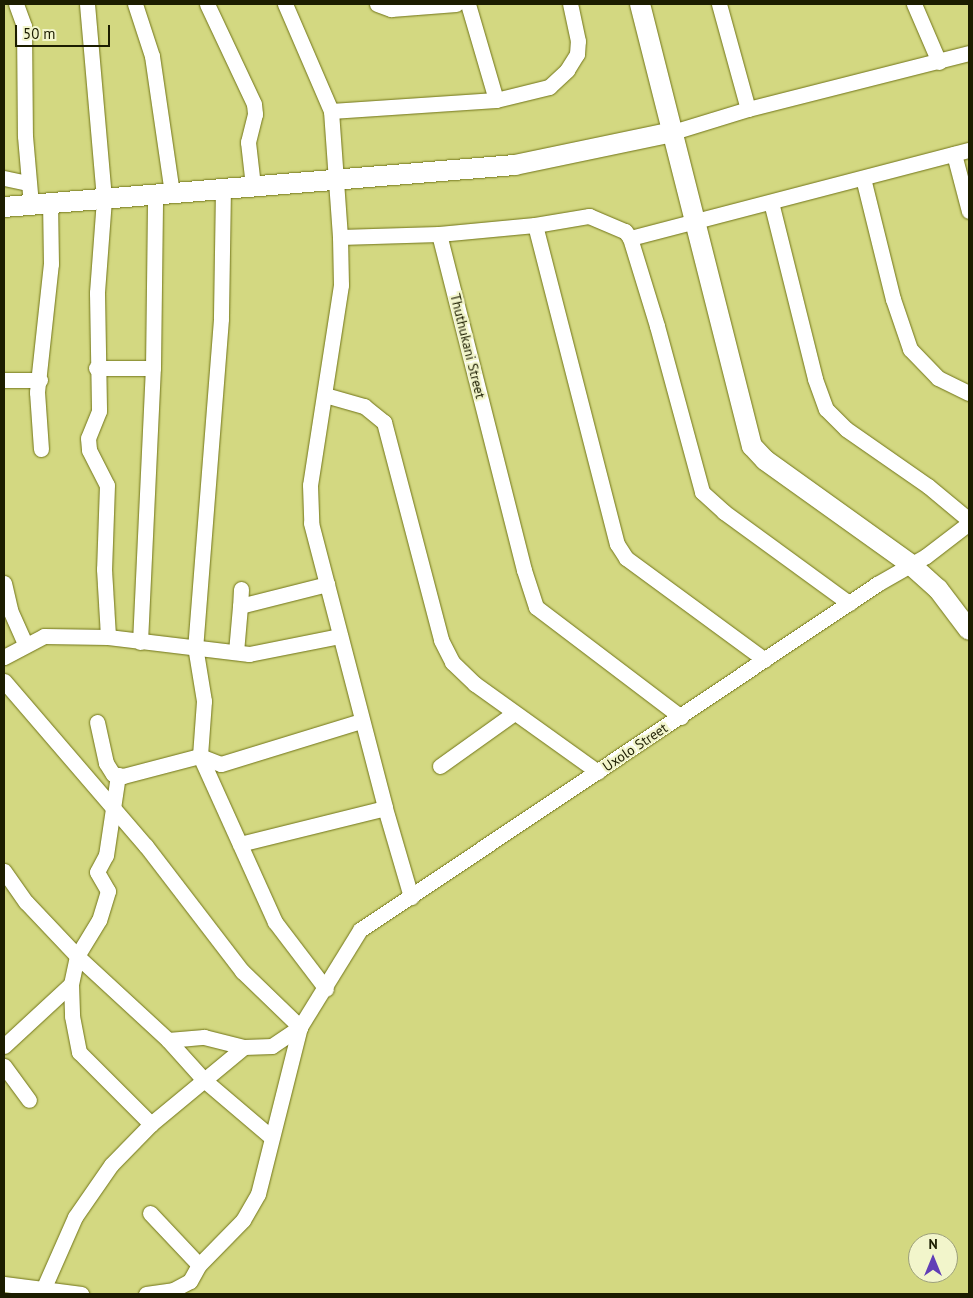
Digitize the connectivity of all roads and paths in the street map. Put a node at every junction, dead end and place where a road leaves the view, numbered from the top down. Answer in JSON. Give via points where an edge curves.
{"nodes":[{"id":1,"x":16,"y":4,"type":"edge"},
{"id":2,"x":87,"y":4,"type":"edge"},
{"id":3,"x":135,"y":4,"type":"edge"},
{"id":4,"x":207,"y":4,"type":"edge"},
{"id":5,"x":285,"y":4,"type":"edge"},
{"id":6,"x":377,"y":4,"type":"edge"},
{"id":7,"x":456,"y":4,"type":"edge"},
{"id":8,"x":468,"y":4,"type":"edge"},
{"id":9,"x":570,"y":4,"type":"edge"},
{"id":10,"x":640,"y":4,"type":"edge"},
{"id":11,"x":719,"y":4,"type":"edge"},
{"id":12,"x":914,"y":4,"type":"edge"},
{"id":13,"x":969,"y":53,"type":"edge"},
{"id":14,"x":939,"y":62,"type":"junction"},
{"id":15,"x":496,"y":100,"type":"junction"},
{"id":16,"x":748,"y":109,"type":"junction"},
{"id":17,"x":331,"y":112,"type":"junction"},
{"id":18,"x":673,"y":132,"type":"junction"},
{"id":19,"x":969,"y":150,"type":"edge"},
{"id":20,"x":954,"y":154,"type":"junction"},
{"id":21,"x":4,"y":178,"type":"edge"},
{"id":22,"x":336,"y":178,"type":"junction"},
{"id":23,"x":863,"y":178,"type":"junction"},
{"id":24,"x":27,"y":183,"type":"junction"},
{"id":25,"x":253,"y":186,"type":"junction"},
{"id":26,"x":223,"y":188,"type":"junction"},
{"id":27,"x":163,"y":194,"type":"junction"},
{"id":28,"x":104,"y":199,"type":"junction"},
{"id":29,"x":771,"y":202,"type":"junction"},
{"id":30,"x":41,"y":204,"type":"junction"},
{"id":31,"x":4,"y":207,"type":"edge"},
{"id":32,"x":969,"y":211,"type":"edge"},
{"id":33,"x":695,"y":222,"type":"junction"},
{"id":34,"x":535,"y":225,"type":"junction"},
{"id":35,"x":439,"y":234,"type":"junction"},
{"id":36,"x":340,"y":237,"type":"junction"},
{"id":37,"x":630,"y":238,"type":"junction"},
{"id":38,"x":96,"y":368,"type":"junction"},
{"id":39,"x":153,"y":368,"type":"junction"},
{"id":40,"x":4,"y":380,"type":"edge"},
{"id":41,"x":40,"y":380,"type":"junction"},
{"id":42,"x":969,"y":393,"type":"edge"},
{"id":43,"x":325,"y":395,"type":"junction"},
{"id":44,"x":41,"y":449,"type":"dead end"},
{"id":45,"x":969,"y":522,"type":"edge"},
{"id":46,"x":910,"y":564,"type":"junction"},
{"id":47,"x":4,"y":582,"type":"edge"},
{"id":48,"x":327,"y":584,"type":"junction"},
{"id":49,"x":241,"y":589,"type":"dead end"},
{"id":50,"x":849,"y":603,"type":"junction"},
{"id":51,"x":240,"y":606,"type":"junction"},
{"id":52,"x":969,"y":630,"type":"edge"},
{"id":53,"x":340,"y":636,"type":"junction"},
{"id":54,"x":108,"y":637,"type":"junction"},
{"id":55,"x":140,"y":642,"type":"junction"},
{"id":56,"x":25,"y":643,"type":"junction"},
{"id":57,"x":195,"y":646,"type":"junction"},
{"id":58,"x":236,"y":652,"type":"junction"},
{"id":59,"x":4,"y":657,"type":"edge"},
{"id":60,"x":765,"y":660,"type":"junction"},
{"id":61,"x":4,"y":681,"type":"edge"},
{"id":62,"x":514,"y":713,"type":"junction"},
{"id":63,"x":680,"y":717,"type":"junction"},
{"id":64,"x":361,"y":721,"type":"junction"},
{"id":65,"x":97,"y":722,"type":"dead end"},
{"id":66,"x":200,"y":756,"type":"junction"},
{"id":67,"x":440,"y":766,"type":"dead end"},
{"id":68,"x":598,"y":772,"type":"junction"},
{"id":69,"x":118,"y":775,"type":"junction"},
{"id":70,"x":113,"y":808,"type":"junction"},
{"id":71,"x":385,"y":808,"type":"junction"},
{"id":72,"x":240,"y":844,"type":"junction"},
{"id":73,"x":4,"y":871,"type":"edge"},
{"id":74,"x":412,"y":897,"type":"junction"},
{"id":75,"x":77,"y":956,"type":"junction"},
{"id":76,"x":71,"y":984,"type":"junction"},
{"id":77,"x":326,"y":989,"type":"junction"},
{"id":78,"x":300,"y":1026,"type":"junction"},
{"id":79,"x":168,"y":1040,"type":"junction"},
{"id":80,"x":4,"y":1046,"type":"edge"},
{"id":81,"x":250,"y":1048,"type":"junction"},
{"id":82,"x":292,"y":1065,"type":"junction"},
{"id":83,"x":4,"y":1066,"type":"edge"},
{"id":84,"x":204,"y":1080,"type":"junction"},
{"id":85,"x":29,"y":1100,"type":"dead end"},
{"id":86,"x":151,"y":1124,"type":"junction"},
{"id":87,"x":272,"y":1137,"type":"junction"},
{"id":88,"x":150,"y":1213,"type":"dead end"},
{"id":89,"x":199,"y":1265,"type":"junction"},
{"id":90,"x":4,"y":1284,"type":"edge"},
{"id":91,"x":42,"y":1292,"type":"edge"},
{"id":92,"x":81,"y":1294,"type":"edge"},
{"id":93,"x":146,"y":1294,"type":"edge"}],
"edges":[{"from":1,"to":24,"type":"street","via":[[24,26]]},
{"from":2,"to":28,"type":"street"},
{"from":3,"to":27,"type":"street","via":[[154,65]]},
{"from":4,"to":25,"type":"street","via":[[254,104],[255,114],[248,142]]},
{"from":5,"to":17,"type":"street"},
{"from":6,"to":7,"type":"street","via":[[391,9]]},
{"from":8,"to":15,"type":"street"},
{"from":9,"to":15,"type":"street","via":[[578,42],[577,54],[568,70],[555,84],[540,92]]},
{"from":10,"to":18,"type":"street"},
{"from":11,"to":16,"type":"street"},
{"from":12,"to":14,"type":"street"},
{"from":13,"to":14,"type":"street"},
{"from":14,"to":16,"type":"street"},
{"from":15,"to":17,"type":"street"},
{"from":16,"to":18,"type":"street"},
{"from":17,"to":22,"type":"street"},
{"from":18,"to":22,"type":"street","via":[[515,165]]},
{"from":18,"to":33,"type":"street"},
{"from":19,"to":20,"type":"street"},
{"from":20,"to":23,"type":"street"},
{"from":20,"to":32,"type":"street"},
{"from":21,"to":24,"type":"street"},
{"from":22,"to":25,"type":"street"},
{"from":22,"to":36,"type":"street"},
{"from":23,"to":29,"type":"street"},
{"from":23,"to":42,"type":"street","via":[[893,299],[910,349],[938,378]]},
{"from":24,"to":30,"type":"street"},
{"from":25,"to":26,"type":"street"},
{"from":26,"to":27,"type":"street"},
{"from":26,"to":57,"type":"street","via":[[221,319]]},
{"from":27,"to":28,"type":"street"},
{"from":27,"to":39,"type":"street"},
{"from":28,"to":30,"type":"street"},
{"from":28,"to":38,"type":"street","via":[[99,251]]},
{"from":29,"to":33,"type":"street"},
{"from":29,"to":45,"type":"street","via":[[815,379],[826,409],[846,429],[928,486]]},
{"from":30,"to":31,"type":"street"},
{"from":30,"to":41,"type":"street","via":[[51,264]]},
{"from":33,"to":37,"type":"street"},
{"from":33,"to":46,"type":"street","via":[[752,446],[765,460]]},
{"from":34,"to":35,"type":"street"},
{"from":34,"to":37,"type":"street","via":[[589,216],[615,225]]},
{"from":34,"to":60,"type":"street","via":[[617,544],[626,558]]},
{"from":35,"to":36,"type":"street"},
{"from":35,"to":63,"type":"street","name":"Thuthukani Street","via":[[536,607]]},
{"from":36,"to":43,"type":"street","via":[[341,285]]},
{"from":37,"to":50,"type":"street","via":[[702,492],[724,512]]},
{"from":38,"to":39,"type":"street"},
{"from":38,"to":54,"type":"street","via":[[99,411],[88,438],[89,450],[106,485],[104,570]]},
{"from":39,"to":55,"type":"street"},
{"from":40,"to":41,"type":"street"},
{"from":41,"to":44,"type":"street","via":[[37,408]]},
{"from":43,"to":48,"type":"street","via":[[310,504]]},
{"from":43,"to":62,"type":"street","via":[[364,406],[384,422],[447,655],[459,672]]},
{"from":45,"to":46,"type":"street","name":"Uxolo Street","via":[[926,556]]},
{"from":46,"to":50,"type":"street","name":"Uxolo Street"},
{"from":46,"to":52,"type":"street","via":[[938,589]]},
{"from":47,"to":56,"type":"street","via":[[10,610]]},
{"from":48,"to":51,"type":"street"},
{"from":48,"to":53,"type":"street"},
{"from":49,"to":51,"type":"street"},
{"from":50,"to":60,"type":"street","name":"Uxolo Street"},
{"from":51,"to":58,"type":"street"},
{"from":53,"to":58,"type":"street","via":[[261,653]]},
{"from":53,"to":64,"type":"street"},
{"from":54,"to":55,"type":"street"},
{"from":54,"to":56,"type":"street","via":[[44,636]]},
{"from":55,"to":57,"type":"street"},
{"from":56,"to":59,"type":"street"},
{"from":57,"to":58,"type":"street"},
{"from":57,"to":66,"type":"street","via":[[204,701]]},
{"from":60,"to":63,"type":"street","name":"Uxolo Street"},
{"from":61,"to":70,"type":"street"},
{"from":62,"to":67,"type":"street"},
{"from":62,"to":68,"type":"street"},
{"from":63,"to":68,"type":"street","name":"Uxolo Street"},
{"from":64,"to":66,"type":"street","via":[[221,764]]},
{"from":64,"to":71,"type":"street"},
{"from":65,"to":69,"type":"street","via":[[106,763],[113,774]]},
{"from":66,"to":69,"type":"street"},
{"from":66,"to":72,"type":"street"},
{"from":68,"to":74,"type":"street","name":"Uxolo Street"},
{"from":69,"to":70,"type":"street"},
{"from":70,"to":75,"type":"street","via":[[106,855],[97,872],[108,891],[99,920]]},
{"from":70,"to":78,"type":"street","via":[[242,971]]},
{"from":71,"to":72,"type":"street"},
{"from":71,"to":74,"type":"street"},
{"from":72,"to":77,"type":"street","via":[[275,922]]},
{"from":73,"to":75,"type":"street","via":[[26,902]]},
{"from":74,"to":77,"type":"street","name":"Uxolo Street","via":[[360,930]]},
{"from":75,"to":76,"type":"street"},
{"from":75,"to":79,"type":"street"},
{"from":76,"to":80,"type":"street"},
{"from":76,"to":86,"type":"street","via":[[72,1016],[80,1052]]},
{"from":77,"to":78,"type":"street"},
{"from":78,"to":81,"type":"street","via":[[272,1046]]},
{"from":78,"to":82,"type":"street"},
{"from":79,"to":81,"type":"street","via":[[204,1037]]},
{"from":79,"to":84,"type":"street"},
{"from":81,"to":82,"type":"street","via":[[288,1058]]},
{"from":81,"to":84,"type":"street"},
{"from":82,"to":87,"type":"street"},
{"from":83,"to":85,"type":"street"},
{"from":84,"to":86,"type":"street"},
{"from":84,"to":87,"type":"street"},
{"from":86,"to":91,"type":"street","via":[[92,1190],[75,1218]]},
{"from":87,"to":89,"type":"street","via":[[258,1194],[230,1237]]},
{"from":88,"to":89,"type":"street"},
{"from":89,"to":93,"type":"street","via":[[190,1281],[173,1290]]},
{"from":90,"to":91,"type":"street"},
{"from":91,"to":92,"type":"street"}]}
